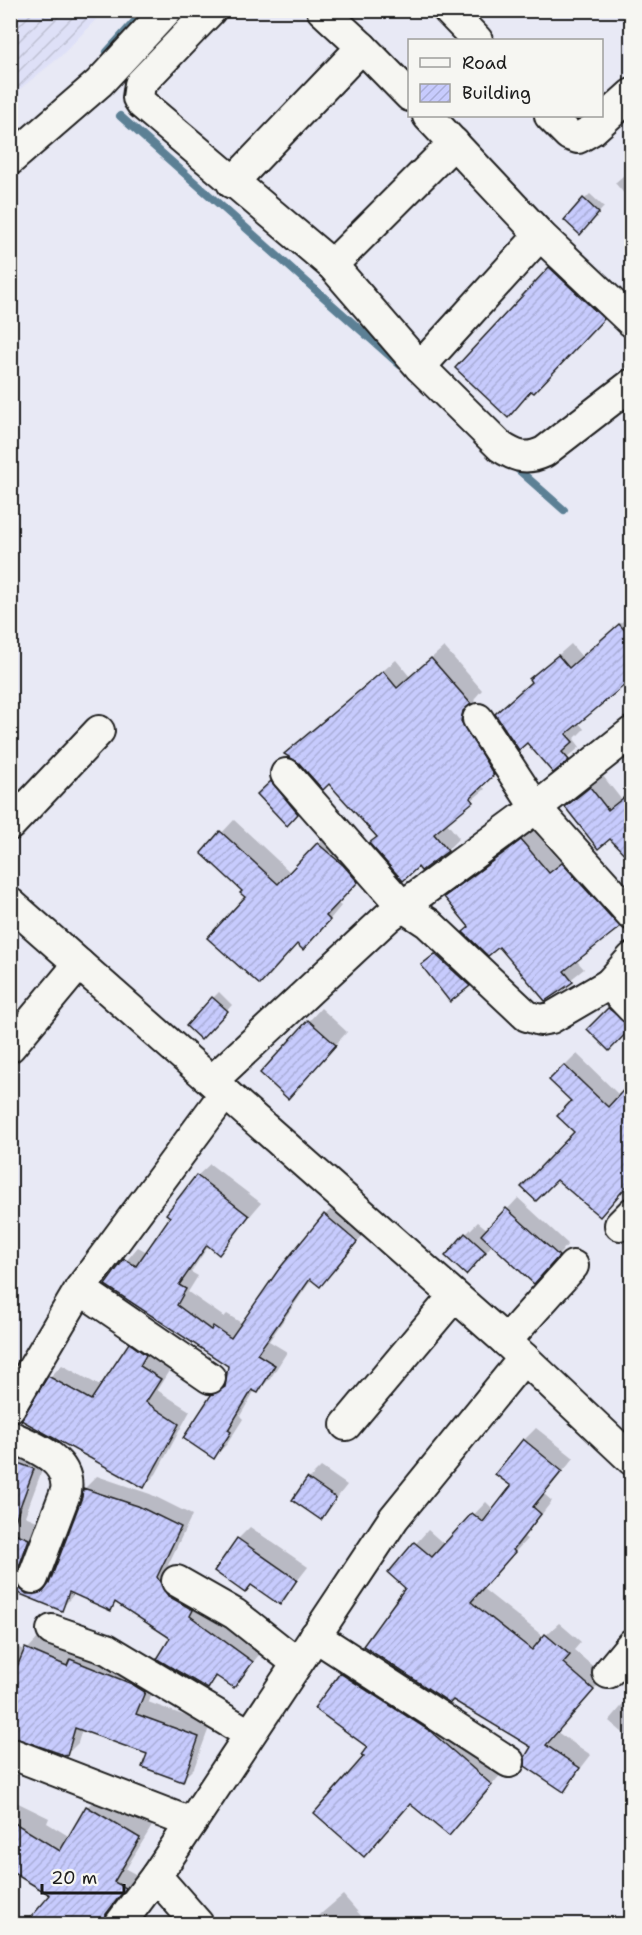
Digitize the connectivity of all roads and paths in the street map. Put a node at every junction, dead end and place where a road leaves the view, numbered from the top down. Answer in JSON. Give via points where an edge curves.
{"nodes":[{"id":1,"x":167,"y":10,"type":"edge"},
{"id":2,"x":211,"y":10,"type":"edge"},
{"id":3,"x":322,"y":10,"type":"edge"},
{"id":4,"x":448,"y":10,"type":"edge"},
{"id":5,"x":476,"y":39,"type":"edge"},
{"id":6,"x":362,"y":47,"type":"junction"},
{"id":7,"x":408,"y":94,"type":"edge"},
{"id":8,"x":632,"y":94,"type":"edge"},
{"id":9,"x":429,"y":117,"type":"edge"},
{"id":10,"x":551,"y":117,"type":"edge"},
{"id":11,"x":454,"y":143,"type":"junction"},
{"id":12,"x":10,"y":159,"type":"edge"},
{"id":13,"x":232,"y":183,"type":"junction"},
{"id":14,"x":540,"y":235,"type":"junction"},
{"id":15,"x":332,"y":265,"type":"junction"},
{"id":16,"x":632,"y":322,"type":"edge"},
{"id":17,"x":420,"y":367,"type":"junction"},
{"id":18,"x":632,"y":384,"type":"edge"},
{"id":19,"x":478,"y":719,"type":"dead end"},
{"id":20,"x":99,"y":731,"type":"dead end"},
{"id":21,"x":632,"y":732,"type":"edge"},
{"id":22,"x":286,"y":774,"type":"dead end"},
{"id":23,"x":536,"y":808,"type":"junction"},
{"id":24,"x":10,"y":825,"type":"edge"},
{"id":25,"x":10,"y":903,"type":"edge"},
{"id":26,"x":402,"y":906,"type":"junction"},
{"id":27,"x":632,"y":915,"type":"edge"},
{"id":28,"x":632,"y":958,"type":"edge"},
{"id":29,"x":79,"y":964,"type":"junction"},
{"id":30,"x":609,"y":984,"type":"junction"},
{"id":31,"x":632,"y":1008,"type":"edge"},
{"id":32,"x":10,"y":1047,"type":"edge"},
{"id":33,"x":219,"y":1087,"type":"junction"},
{"id":34,"x":573,"y":1266,"type":"dead end"},
{"id":35,"x":80,"y":1289,"type":"junction"},
{"id":36,"x":454,"y":1296,"type":"junction"},
{"id":37,"x":515,"y":1349,"type":"junction"},
{"id":38,"x":210,"y":1378,"type":"dead end"},
{"id":39,"x":10,"y":1407,"type":"edge"},
{"id":40,"x":346,"y":1425,"type":"dead end"},
{"id":41,"x":10,"y":1436,"type":"edge"},
{"id":42,"x":632,"y":1460,"type":"edge"},
{"id":43,"x":33,"y":1578,"type":"dead end"},
{"id":44,"x":177,"y":1581,"type":"dead end"},
{"id":45,"x":52,"y":1630,"type":"dead end"},
{"id":46,"x":315,"y":1636,"type":"junction"},
{"id":47,"x":632,"y":1644,"type":"edge"},
{"id":48,"x":297,"y":1663,"type":"junction"},
{"id":49,"x":608,"y":1673,"type":"dead end"},
{"id":50,"x":249,"y":1734,"type":"junction"},
{"id":51,"x":10,"y":1753,"type":"edge"},
{"id":52,"x":509,"y":1762,"type":"dead end"},
{"id":53,"x":191,"y":1823,"type":"junction"},
{"id":54,"x":156,"y":1876,"type":"junction"},
{"id":55,"x":120,"y":1924,"type":"edge"},
{"id":56,"x":198,"y":1924,"type":"edge"}],
"edges":[{"from":1,"to":12,"type":"street","via":[[99,83]]},
{"from":2,"to":13,"type":"street","via":[[140,84],[138,98]]},
{"from":3,"to":6,"type":"street"},
{"from":4,"to":5,"type":"street"},
{"from":6,"to":7,"type":"street"},
{"from":6,"to":13,"type":"street"},
{"from":8,"to":10,"type":"street","via":[[578,138],[569,135]]},
{"from":9,"to":11,"type":"street"},
{"from":11,"to":14,"type":"street"},
{"from":11,"to":15,"type":"street"},
{"from":13,"to":15,"type":"street"},
{"from":14,"to":16,"type":"street"},
{"from":14,"to":17,"type":"street"},
{"from":15,"to":17,"type":"street"},
{"from":17,"to":18,"type":"street","via":[[501,447],[523,457],[544,452]]},
{"from":19,"to":23,"type":"street"},
{"from":20,"to":24,"type":"street"},
{"from":21,"to":23,"type":"street"},
{"from":22,"to":26,"type":"street"},
{"from":23,"to":26,"type":"street"},
{"from":23,"to":27,"type":"street"},
{"from":25,"to":29,"type":"street"},
{"from":26,"to":30,"type":"street","via":[[428,923],[527,1016],[551,1018]]},
{"from":26,"to":33,"type":"street"},
{"from":28,"to":30,"type":"street"},
{"from":29,"to":32,"type":"street"},
{"from":29,"to":33,"type":"street"},
{"from":30,"to":31,"type":"street"},
{"from":33,"to":35,"type":"street"},
{"from":33,"to":36,"type":"street"},
{"from":34,"to":37,"type":"street"},
{"from":35,"to":38,"type":"street"},
{"from":35,"to":39,"type":"street"},
{"from":36,"to":37,"type":"street"},
{"from":36,"to":40,"type":"street"},
{"from":37,"to":42,"type":"street"},
{"from":37,"to":46,"type":"street"},
{"from":41,"to":43,"type":"street","via":[[39,1449],[59,1464],[68,1480]]},
{"from":44,"to":48,"type":"street","via":[[235,1614]]},
{"from":45,"to":50,"type":"street","via":[[107,1649]]},
{"from":46,"to":48,"type":"street"},
{"from":46,"to":52,"type":"street"},
{"from":47,"to":49,"type":"street"},
{"from":48,"to":50,"type":"street"},
{"from":50,"to":53,"type":"street"},
{"from":51,"to":53,"type":"street"},
{"from":53,"to":54,"type":"street"},
{"from":54,"to":55,"type":"street"},
{"from":54,"to":56,"type":"street"}]}
